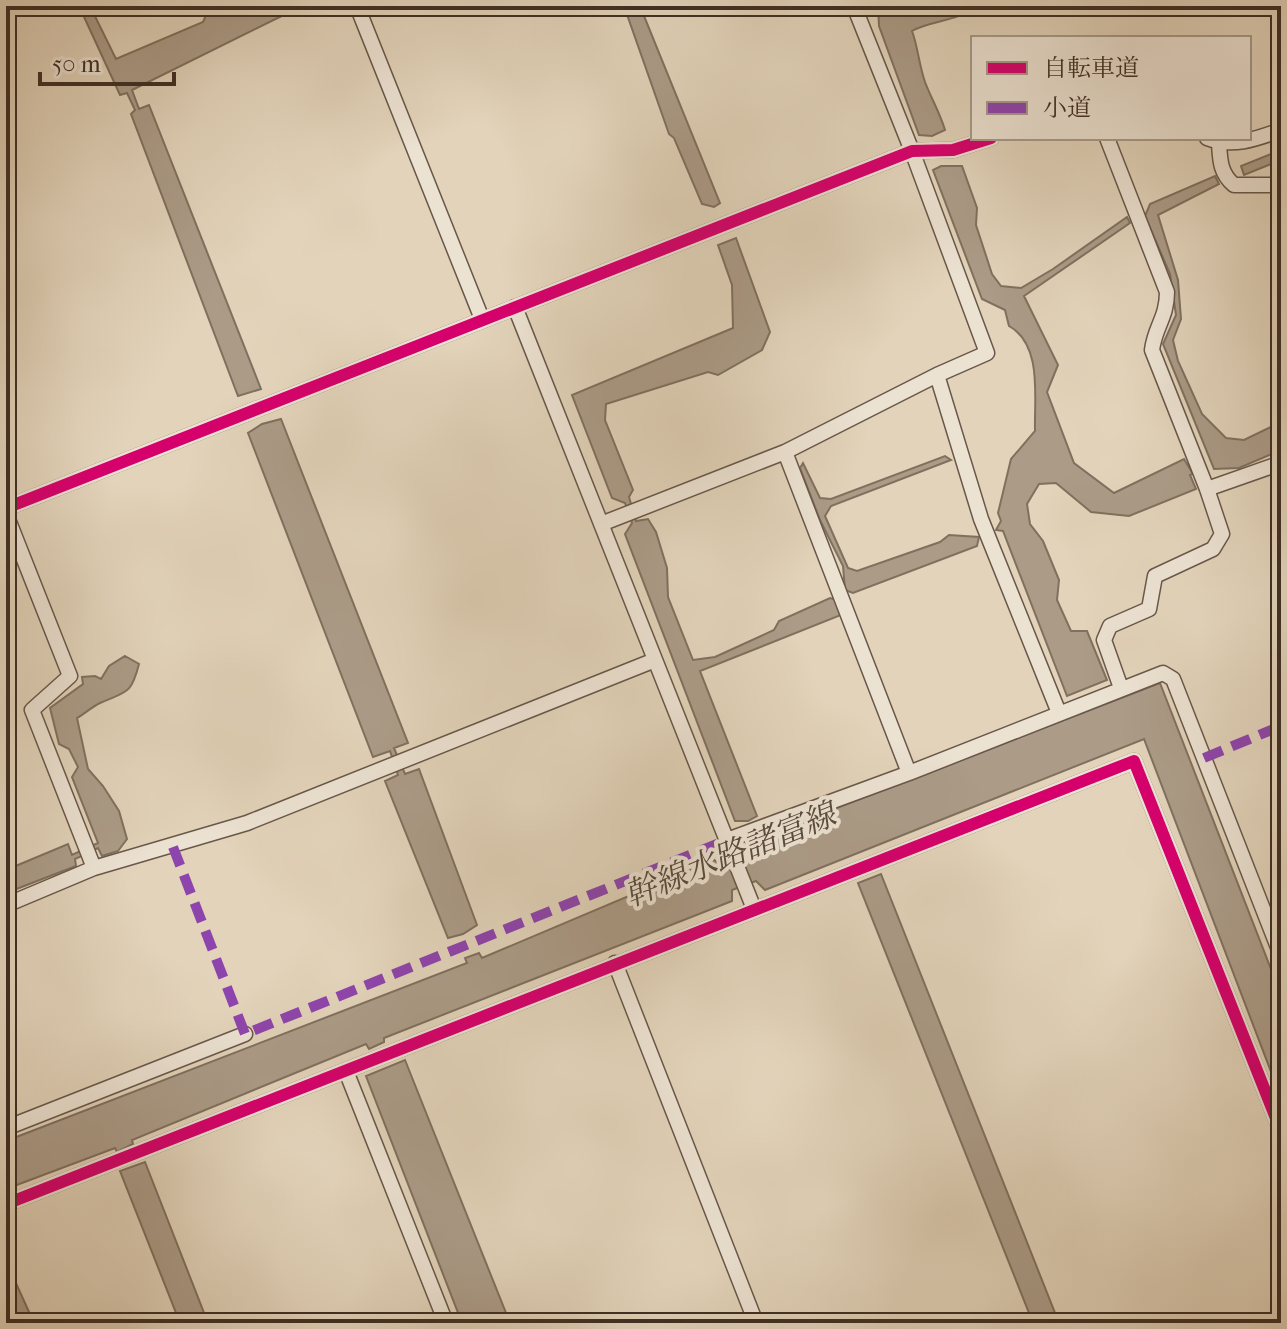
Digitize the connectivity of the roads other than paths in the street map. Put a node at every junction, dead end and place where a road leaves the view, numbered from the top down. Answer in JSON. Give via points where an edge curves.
{"nodes":[{"id":1,"x":357,"y":6,"type":"edge"},
{"id":2,"x":854,"y":6,"type":"edge"},
{"id":3,"x":1281,"y":130,"type":"edge"},
{"id":4,"x":985,"y":140,"type":"edge"},
{"id":5,"x":1108,"y":140,"type":"edge"},
{"id":6,"x":1213,"y":140,"type":"edge"},
{"id":7,"x":912,"y":151,"type":"junction"},
{"id":8,"x":1281,"y":185,"type":"edge"},
{"id":9,"x":515,"y":307,"type":"junction"},
{"id":10,"x":482,"y":319,"type":"junction"},
{"id":11,"x":937,"y":375,"type":"junction"},
{"id":12,"x":785,"y":452,"type":"junction"},
{"id":13,"x":1281,"y":463,"type":"edge"},
{"id":14,"x":1207,"y":489,"type":"junction"},
{"id":15,"x":6,"y":511,"type":"edge"},
{"id":16,"x":601,"y":524,"type":"junction"},
{"id":17,"x":655,"y":660,"type":"junction"},
{"id":18,"x":1121,"y":688,"type":"junction"},
{"id":19,"x":1059,"y":713,"type":"junction"},
{"id":20,"x":909,"y":773,"type":"junction"},
{"id":21,"x":727,"y":840,"type":"junction"},
{"id":22,"x":89,"y":857,"type":"junction"},
{"id":23,"x":6,"y":905,"type":"edge"},
{"id":24,"x":754,"y":909,"type":"junction"},
{"id":25,"x":1281,"y":955,"type":"edge"},
{"id":26,"x":615,"y":963,"type":"junction"},
{"id":27,"x":245,"y":1034,"type":"dead end"},
{"id":28,"x":346,"y":1071,"type":"junction"},
{"id":29,"x":6,"y":1128,"type":"edge"},
{"id":30,"x":1281,"y":1131,"type":"edge"},
{"id":31,"x":6,"y":1204,"type":"edge"},
{"id":32,"x":446,"y":1323,"type":"edge"},
{"id":33,"x":756,"y":1323,"type":"edge"}],
"edges":[{"from":1,"to":10,"type":"street"},
{"from":2,"to":7,"type":"street"},
{"from":3,"to":6,"type":"street","via":[[1248,142]]},
{"from":4,"to":7,"type":"street","via":[[953,150]]},
{"from":5,"to":14,"type":"street","via":[[1163,276],[1167,310],[1152,350]]},
{"from":6,"to":8,"type":"street","via":[[1225,178],[1234,185]]},
{"from":7,"to":9,"type":"street"},
{"from":7,"to":11,"type":"street","via":[[987,353]]},
{"from":9,"to":10,"type":"street"},
{"from":9,"to":16,"type":"street"},
{"from":10,"to":15,"type":"street"},
{"from":11,"to":12,"type":"street"},
{"from":11,"to":19,"type":"street","via":[[981,519]]},
{"from":12,"to":16,"type":"street"},
{"from":12,"to":20,"type":"street"},
{"from":13,"to":14,"type":"street"},
{"from":14,"to":18,"type":"street","via":[[1222,534],[1213,549],[1155,576],[1149,609],[1110,626],[1104,640]]},
{"from":15,"to":22,"type":"street","via":[[70,676],[32,710]]},
{"from":16,"to":17,"type":"street"},
{"from":17,"to":21,"type":"street"},
{"from":17,"to":22,"type":"street","via":[[247,823]]},
{"from":18,"to":19,"type":"street"},
{"from":18,"to":25,"type":"street","via":[[1163,673],[1173,679]]},
{"from":19,"to":20,"type":"street"},
{"from":20,"to":21,"type":"street"},
{"from":21,"to":24,"type":"street"},
{"from":22,"to":23,"type":"street"},
{"from":24,"to":26,"type":"street"},
{"from":24,"to":30,"type":"street","via":[[1134,761]]},
{"from":26,"to":28,"type":"street"},
{"from":26,"to":33,"type":"street"},
{"from":27,"to":29,"type":"street"},
{"from":28,"to":31,"type":"street"},
{"from":28,"to":32,"type":"street"}]}
